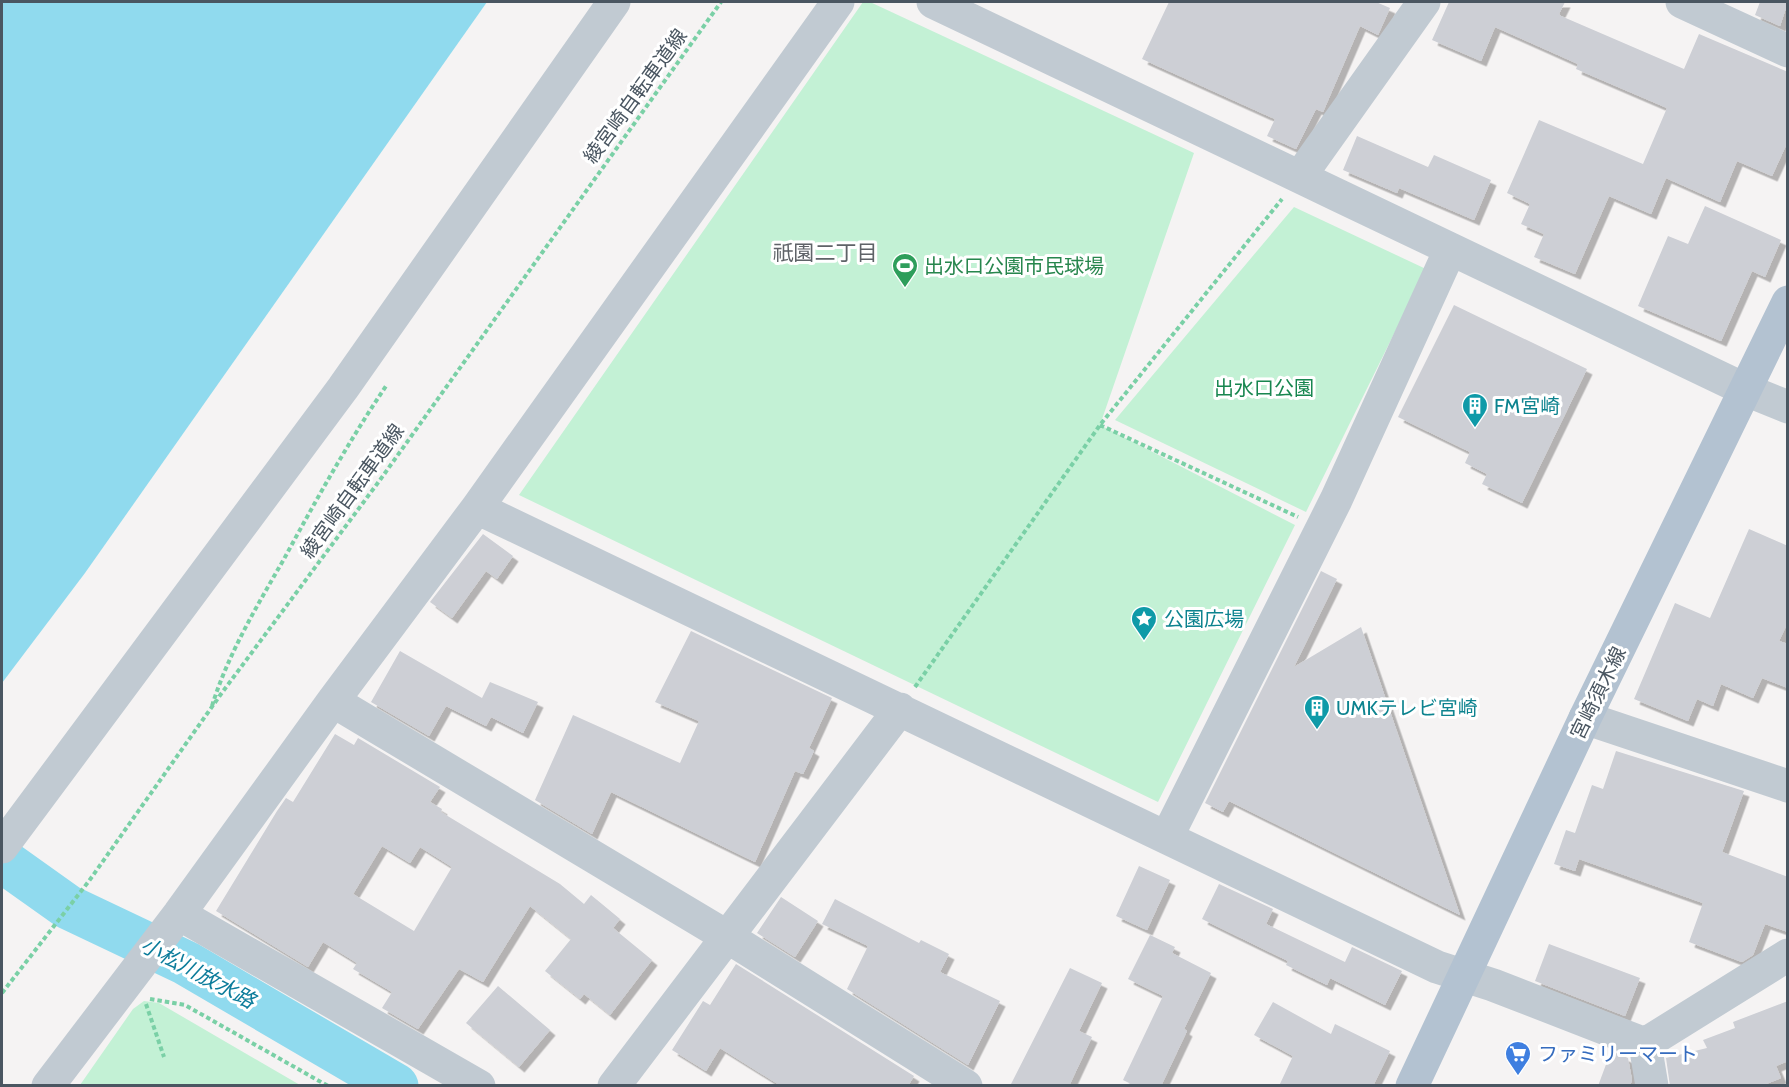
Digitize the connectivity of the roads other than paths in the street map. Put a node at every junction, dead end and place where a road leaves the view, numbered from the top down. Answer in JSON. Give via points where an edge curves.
{"nodes":[{"id":1,"x":614,"y":2,"type":"edge"},
{"id":2,"x":838,"y":2,"type":"edge"},
{"id":3,"x":933,"y":2,"type":"edge"},
{"id":4,"x":1424,"y":2,"type":"edge"},
{"id":5,"x":1682,"y":2,"type":"edge"},
{"id":6,"x":1788,"y":51,"type":"edge"},
{"id":7,"x":1301,"y":176,"type":"junction"},
{"id":8,"x":1450,"y":250,"type":"junction"},
{"id":9,"x":1788,"y":302,"type":"edge"},
{"id":10,"x":1746,"y":390,"type":"junction"},
{"id":11,"x":1788,"y":407,"type":"edge"},
{"id":12,"x":477,"y":508,"type":"junction"},
{"id":13,"x":333,"y":701,"type":"junction"},
{"id":14,"x":900,"y":709,"type":"junction"},
{"id":15,"x":1586,"y":718,"type":"junction"},
{"id":16,"x":1788,"y":786,"type":"edge"},
{"id":17,"x":1167,"y":837,"type":"junction"},
{"id":18,"x":2,"y":847,"type":"edge"},
{"id":19,"x":174,"y":921,"type":"junction"},
{"id":20,"x":726,"y":936,"type":"junction"},
{"id":21,"x":1788,"y":955,"type":"edge"},
{"id":22,"x":1465,"y":975,"type":"junction"},
{"id":23,"x":1645,"y":1044,"type":"junction"},
{"id":24,"x":48,"y":1086,"type":"edge"},
{"id":25,"x":479,"y":1086,"type":"edge"},
{"id":26,"x":614,"y":1086,"type":"edge"},
{"id":27,"x":966,"y":1086,"type":"edge"},
{"id":28,"x":1412,"y":1086,"type":"edge"},
{"id":29,"x":1652,"y":1086,"type":"edge"}],
"edges":[{"from":1,"to":18,"type":"street","via":[[343,388]]},
{"from":2,"to":12,"type":"street"},
{"from":3,"to":7,"type":"street"},
{"from":4,"to":7,"type":"street"},
{"from":5,"to":6,"type":"street"},
{"from":7,"to":8,"type":"street"},
{"from":8,"to":10,"type":"street"},
{"from":8,"to":17,"type":"street","via":[[1322,528]]},
{"from":9,"to":10,"type":"main road","name":"宮崎須木線"},
{"from":10,"to":11,"type":"street"},
{"from":10,"to":15,"type":"main road","name":"宮崎須木線"},
{"from":12,"to":13,"type":"street"},
{"from":12,"to":14,"type":"street"},
{"from":13,"to":19,"type":"street"},
{"from":13,"to":20,"type":"street"},
{"from":14,"to":17,"type":"street"},
{"from":14,"to":20,"type":"street"},
{"from":15,"to":16,"type":"street"},
{"from":15,"to":22,"type":"main road","name":"宮崎須木線"},
{"from":17,"to":22,"type":"street","via":[[1437,968]]},
{"from":19,"to":24,"type":"street","via":[[140,983]]},
{"from":19,"to":25,"type":"street"},
{"from":20,"to":26,"type":"street"},
{"from":20,"to":27,"type":"street"},
{"from":21,"to":23,"type":"street"},
{"from":22,"to":23,"type":"street"},
{"from":22,"to":28,"type":"main road","name":"宮崎須木線"},
{"from":23,"to":29,"type":"street"}]}
